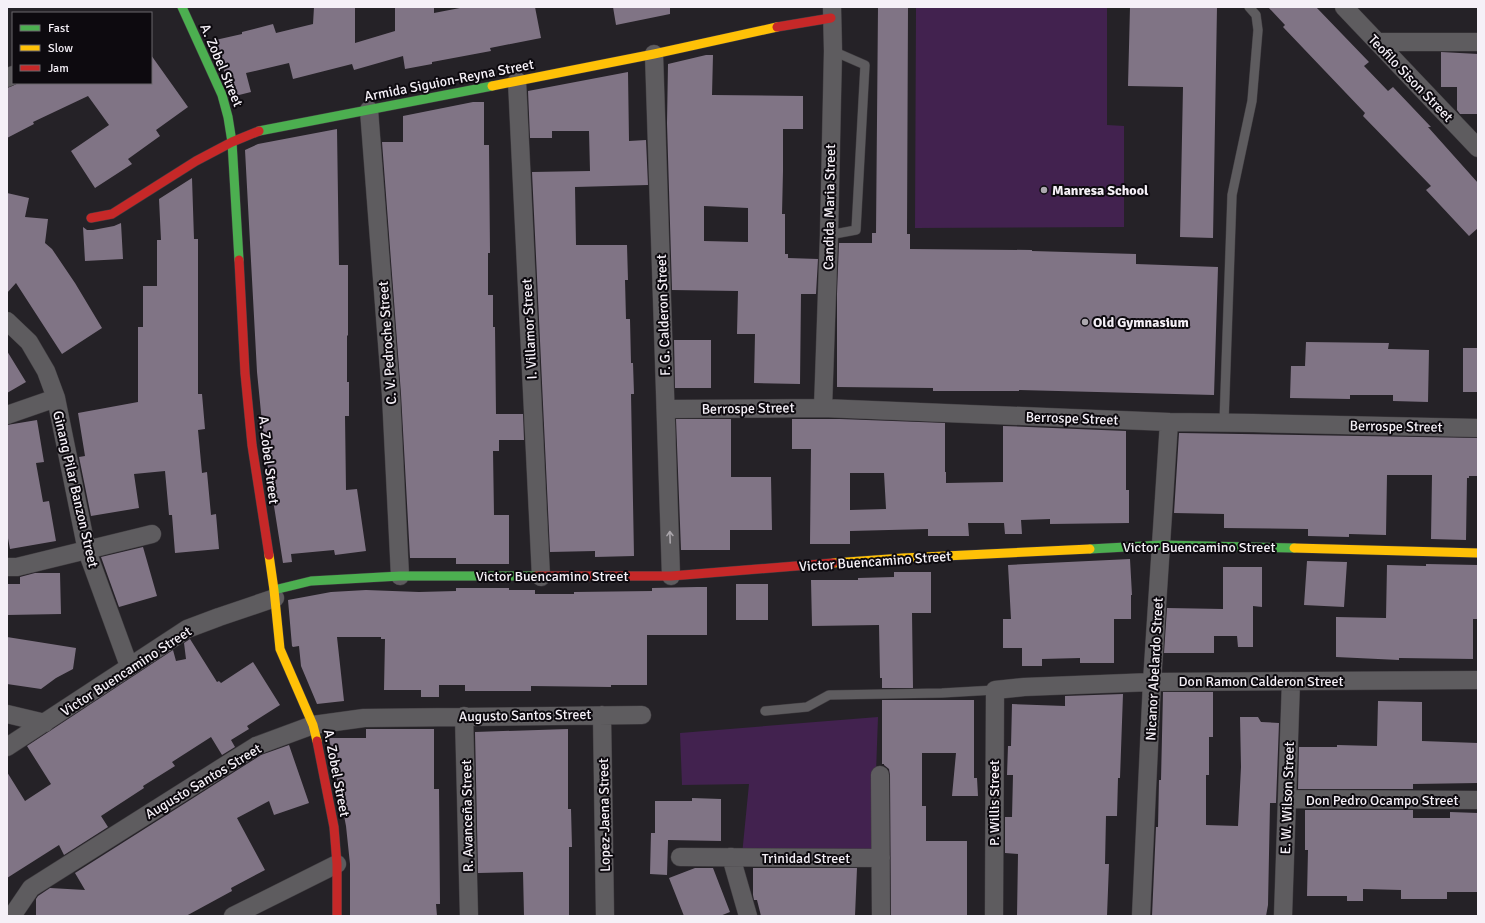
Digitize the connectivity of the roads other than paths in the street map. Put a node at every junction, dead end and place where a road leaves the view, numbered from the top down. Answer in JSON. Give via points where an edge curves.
{"nodes":[{"id":1,"x":182,"y":7,"type":"edge"},
{"id":2,"x":1249,"y":7,"type":"edge"},
{"id":3,"x":1344,"y":7,"type":"edge"},
{"id":4,"x":831,"y":13,"type":"edge"},
{"id":5,"x":1376,"y":42,"type":"junction"},
{"id":6,"x":1478,"y":42,"type":"edge"},
{"id":7,"x":832,"y":51,"type":"junction"},
{"id":8,"x":654,"y":54,"type":"junction"},
{"id":9,"x":517,"y":81,"type":"junction"},
{"id":10,"x":370,"y":110,"type":"junction"},
{"id":11,"x":232,"y":142,"type":"junction"},
{"id":12,"x":1478,"y":148,"type":"edge"},
{"id":13,"x":91,"y":218,"type":"dead end"},
{"id":14,"x":829,"y":235,"type":"junction"},
{"id":15,"x":7,"y":321,"type":"edge"},
{"id":16,"x":56,"y":398,"type":"junction"},
{"id":17,"x":823,"y":408,"type":"junction"},
{"id":18,"x":666,"y":409,"type":"junction"},
{"id":19,"x":7,"y":415,"type":"edge"},
{"id":20,"x":1169,"y":422,"type":"junction"},
{"id":21,"x":1224,"y":422,"type":"junction"},
{"id":22,"x":1478,"y":428,"type":"edge"},
{"id":23,"x":152,"y":534,"type":"dead end"},
{"id":24,"x":1162,"y":545,"type":"junction"},
{"id":25,"x":87,"y":551,"type":"junction"},
{"id":26,"x":1478,"y":553,"type":"edge"},
{"id":27,"x":7,"y":567,"type":"edge"},
{"id":28,"x":400,"y":576,"type":"junction"},
{"id":29,"x":671,"y":576,"type":"junction"},
{"id":30,"x":541,"y":577,"type":"junction"},
{"id":31,"x":274,"y":594,"type":"junction"},
{"id":32,"x":129,"y":666,"type":"junction"},
{"id":33,"x":1478,"y":680,"type":"edge"},
{"id":34,"x":1291,"y":681,"type":"junction"},
{"id":35,"x":1152,"y":682,"type":"junction"},
{"id":36,"x":995,"y":690,"type":"junction"},
{"id":37,"x":765,"y":711,"type":"dead end"},
{"id":38,"x":7,"y":714,"type":"edge"},
{"id":39,"x":602,"y":715,"type":"junction"},
{"id":40,"x":642,"y":715,"type":"dead end"},
{"id":41,"x":464,"y":716,"type":"junction"},
{"id":42,"x":45,"y":723,"type":"junction"},
{"id":43,"x":313,"y":725,"type":"junction"},
{"id":44,"x":7,"y":747,"type":"edge"},
{"id":45,"x":880,"y":775,"type":"dead end"},
{"id":46,"x":1287,"y":799,"type":"junction"},
{"id":47,"x":1478,"y":800,"type":"edge"},
{"id":48,"x":680,"y":857,"type":"dead end"},
{"id":49,"x":731,"y":857,"type":"junction"},
{"id":50,"x":880,"y":858,"type":"junction"},
{"id":51,"x":337,"y":864,"type":"junction"},
{"id":52,"x":12,"y":916,"type":"edge"},
{"id":53,"x":233,"y":916,"type":"edge"},
{"id":54,"x":337,"y":916,"type":"edge"},
{"id":55,"x":469,"y":916,"type":"edge"},
{"id":56,"x":606,"y":916,"type":"edge"},
{"id":57,"x":748,"y":916,"type":"edge"},
{"id":58,"x":881,"y":916,"type":"edge"},
{"id":59,"x":994,"y":916,"type":"edge"},
{"id":60,"x":1141,"y":916,"type":"edge"},
{"id":61,"x":1282,"y":916,"type":"edge"}],
"edges":[{"from":1,"to":11,"type":"street","name":"A. Zobel Street","via":[[222,95]]},
{"from":2,"to":21,"type":"lane","via":[[1256,15],[1258,30],[1252,101],[1232,195]]},
{"from":3,"to":5,"type":"street","name":"Teofilo Sison Street"},
{"from":4,"to":7,"type":"street","name":"Candida Maria Street"},
{"from":4,"to":8,"type":"street","name":"Armida Siguion-Reyna Street"},
{"from":5,"to":6,"type":"street"},
{"from":5,"to":12,"type":"street","name":"Teofilo Sison Street"},
{"from":7,"to":14,"type":"street","name":"Candida Maria Street"},
{"from":7,"to":14,"type":"lane","via":[[865,65],[856,230]]},
{"from":8,"to":9,"type":"street","name":"Armida Siguion-Reyna Street"},
{"from":8,"to":18,"type":"street","name":"F. G. Calderon Street"},
{"from":9,"to":10,"type":"street","name":"Armida Siguion-Reyna Street"},
{"from":9,"to":30,"type":"street","name":"I. Villamor Street"},
{"from":10,"to":11,"type":"street","name":"Armida Siguion-Reyna Street","via":[[254,132]]},
{"from":10,"to":28,"type":"street","name":"C. V. Pedroche Street","via":[[391,395]]},
{"from":11,"to":13,"type":"street","name":"Armida Siguion-Reyna Street","via":[[196,161],[112,214]]},
{"from":11,"to":31,"type":"street","name":"A. Zobel Street","via":[[250,429]]},
{"from":14,"to":17,"type":"street","name":"Candida Maria Street"},
{"from":15,"to":16,"type":"street","name":"Ginang Pilar Banzon Street","via":[[29,342],[46,371]]},
{"from":16,"to":19,"type":"street"},
{"from":16,"to":25,"type":"street","name":"Ginang Pilar Banzon Street"},
{"from":17,"to":18,"type":"street","name":"Berrospe Street"},
{"from":17,"to":20,"type":"street","name":"Berrospe Street"},
{"from":29,"to":18,"type":"street","name":"F. G. Calderon Street","one_way":true},
{"from":20,"to":21,"type":"street","name":"Berrospe Street"},
{"from":20,"to":24,"type":"street","name":"Nicanor Abelardo Street"},
{"from":21,"to":22,"type":"street","name":"Berrospe Street"},
{"from":23,"to":25,"type":"street"},
{"from":24,"to":26,"type":"street","name":"Victor Buencamino Street"},
{"from":24,"to":29,"type":"street","name":"Victor Buencamino Street","via":[[911,558]]},
{"from":24,"to":35,"type":"street","name":"Nicanor Abelardo Street"},
{"from":25,"to":27,"type":"street"},
{"from":25,"to":32,"type":"street","name":"Ginang Pilar Banzon Street"},
{"from":28,"to":30,"type":"street","name":"Victor Buencamino Street"},
{"from":28,"to":31,"type":"street","name":"Victor Buencamino Street","via":[[311,581]]},
{"from":29,"to":30,"type":"street","name":"Victor Buencamino Street"},
{"from":31,"to":32,"type":"street","name":"Victor Buencamino Street","via":[[187,629]]},
{"from":31,"to":43,"type":"street","name":"A. Zobel Street","via":[[280,649]]},
{"from":32,"to":42,"type":"street","name":"Victor Buencamino Street"},
{"from":33,"to":34,"type":"street","name":"Don Ramon Calderon Street"},
{"from":34,"to":35,"type":"street","name":"Don Ramon Calderon Street"},
{"from":34,"to":46,"type":"street","name":"E. W. Wilson Street"},
{"from":35,"to":36,"type":"street","name":"Don Ramon Calderon Street"},
{"from":35,"to":60,"type":"street","name":"Nicanor Abelardo Street"},
{"from":36,"to":37,"type":"lane","via":[[828,695],[807,707]]},
{"from":36,"to":59,"type":"street","name":"P. Willis Street"},
{"from":38,"to":42,"type":"street"},
{"from":39,"to":40,"type":"street","name":"Augusto Santos Street"},
{"from":39,"to":41,"type":"street","name":"Augusto Santos Street"},
{"from":39,"to":56,"type":"street","name":"Lopez-Jaena Street"},
{"from":41,"to":43,"type":"street","name":"Augusto Santos Street","via":[[364,718]]},
{"from":41,"to":55,"type":"street","name":"R. Avanceña Street"},
{"from":42,"to":44,"type":"street","name":"Victor Buencamino Street"},
{"from":43,"to":51,"type":"street","name":"A. Zobel Street","via":[[334,827]]},
{"from":43,"to":52,"type":"street","name":"Augusto Santos Street","via":[[256,746],[31,888]]},
{"from":45,"to":50,"type":"street"},
{"from":46,"to":47,"type":"street","name":"Don Pedro Ocampo Street"},
{"from":46,"to":61,"type":"street","name":"E. W. Wilson Street"},
{"from":48,"to":49,"type":"street","name":"Trinidad Street"},
{"from":49,"to":50,"type":"street","name":"Trinidad Street"},
{"from":49,"to":57,"type":"street"},
{"from":50,"to":58,"type":"street"},
{"from":51,"to":53,"type":"street"},
{"from":51,"to":54,"type":"street","name":"A. Zobel Street"}]}
